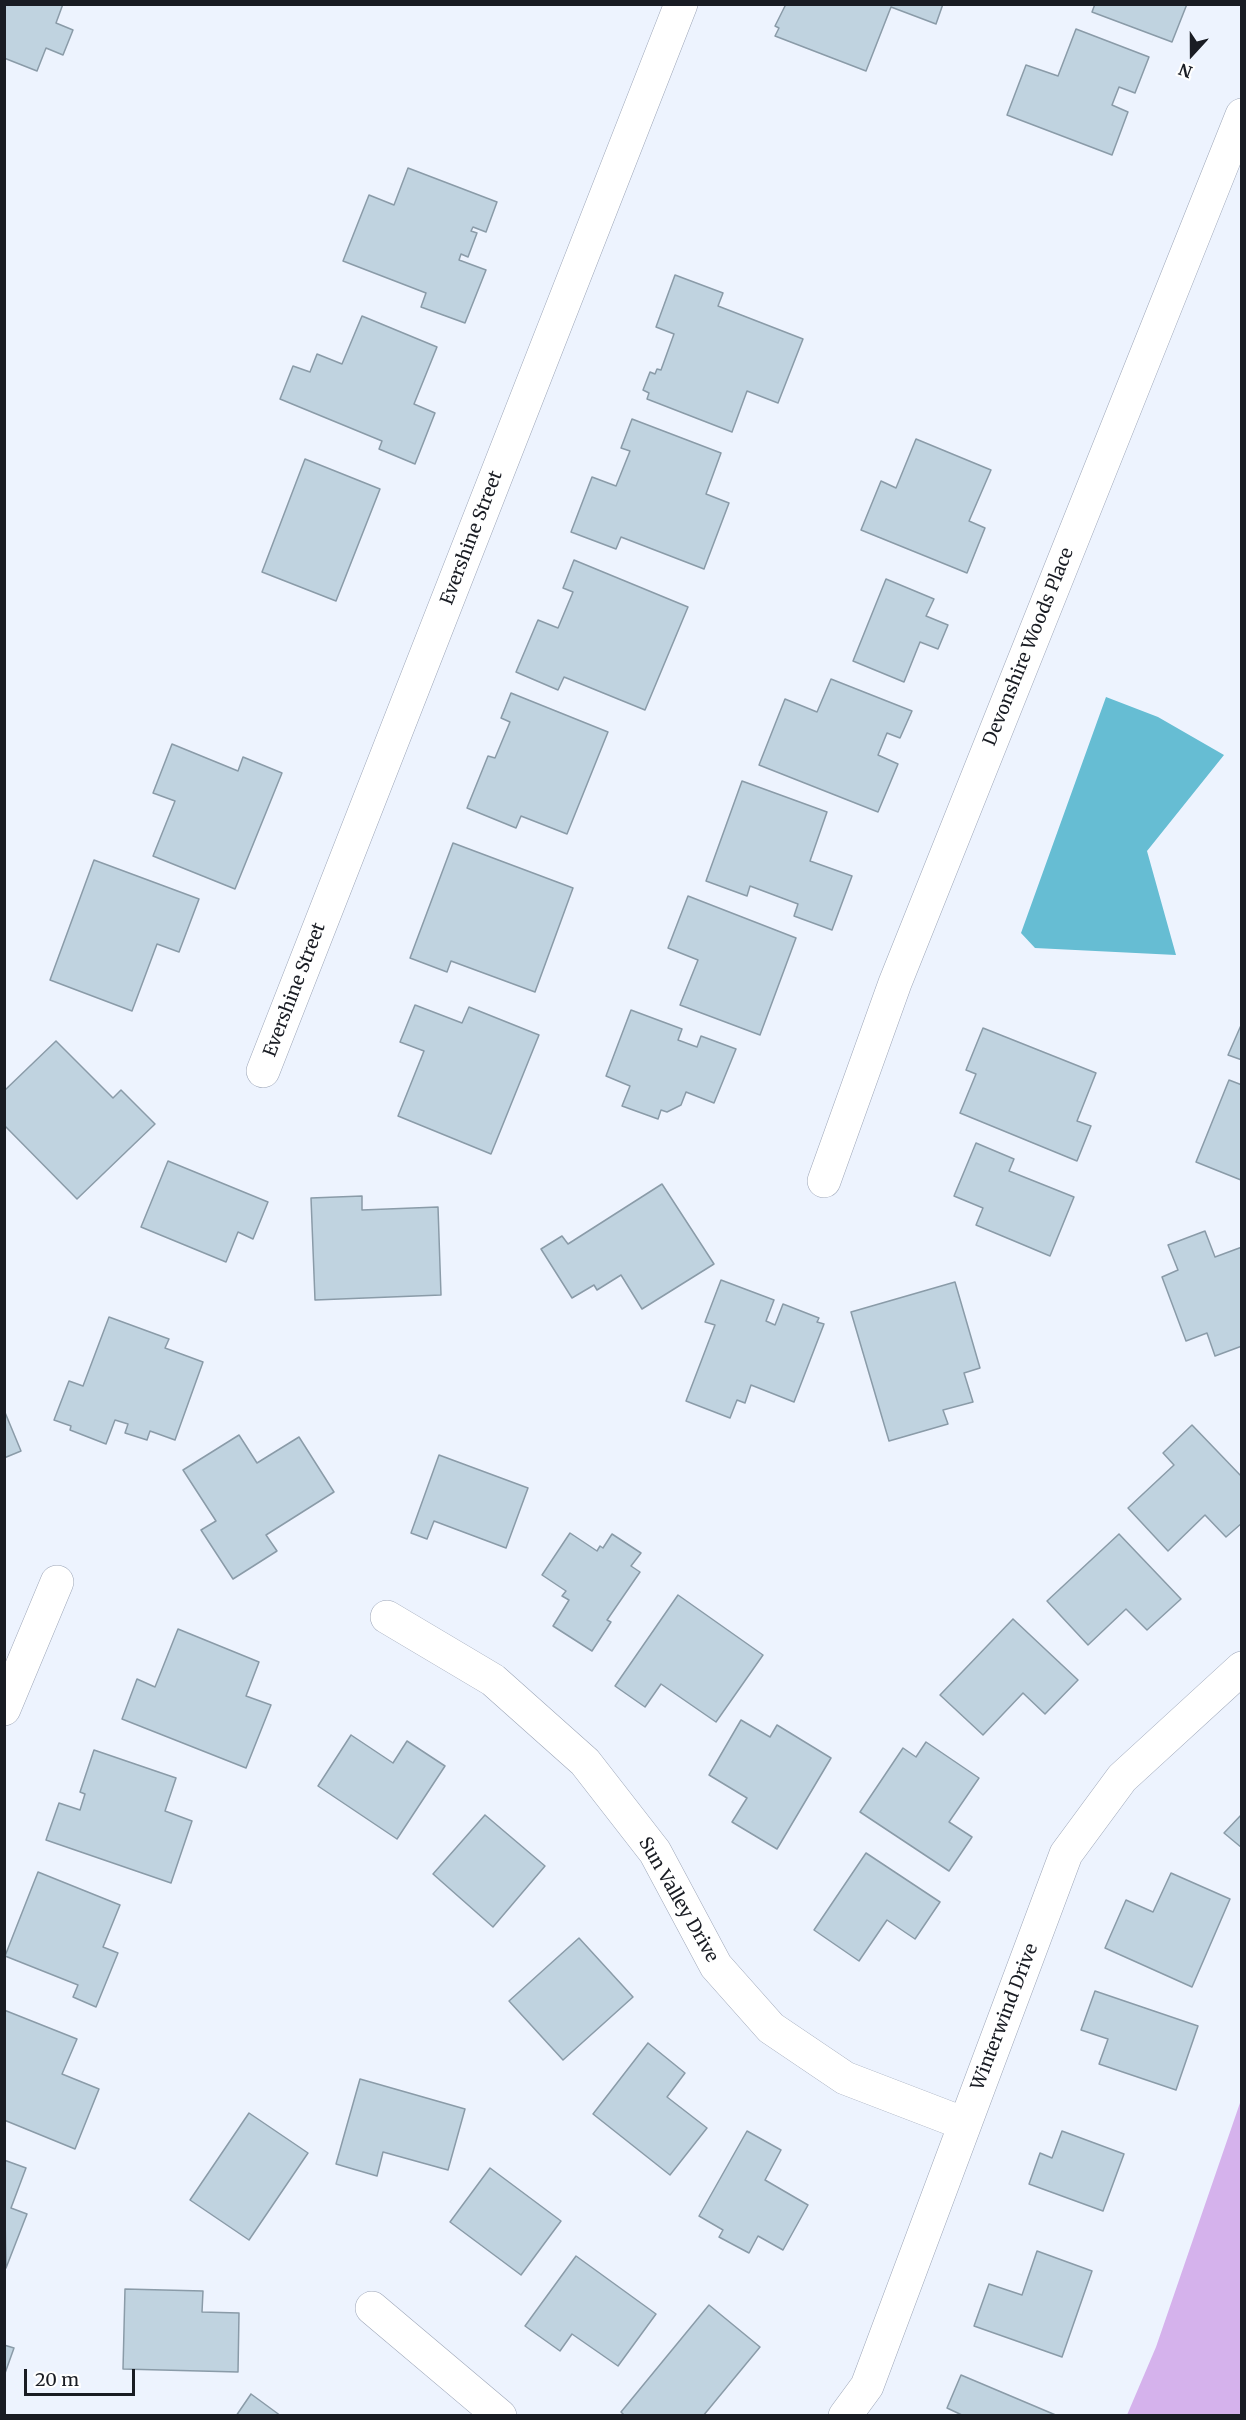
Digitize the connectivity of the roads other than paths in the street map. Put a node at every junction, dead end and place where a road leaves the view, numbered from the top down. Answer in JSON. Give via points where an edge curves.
{"nodes":[{"id":1,"x":681,"y":4,"type":"edge"},
{"id":2,"x":1242,"y":115,"type":"edge"},
{"id":3,"x":263,"y":1071,"type":"dead end"},
{"id":4,"x":824,"y":1181,"type":"dead end"},
{"id":5,"x":57,"y":1582,"type":"dead end"},
{"id":6,"x":387,"y":1617,"type":"dead end"},
{"id":7,"x":1242,"y":1668,"type":"edge"},
{"id":8,"x":4,"y":1709,"type":"edge"},
{"id":9,"x":965,"y":2124,"type":"junction"},
{"id":10,"x":372,"y":2308,"type":"dead end"},
{"id":11,"x":500,"y":2415,"type":"edge"},
{"id":12,"x":845,"y":2415,"type":"edge"}],
"edges":[{"from":1,"to":3,"type":"street","name":"Evershine Street"},
{"from":2,"to":4,"type":"street","name":"Devonshire Woods Place","via":[[895,983]]},
{"from":5,"to":8,"type":"street"},
{"from":6,"to":9,"type":"street","name":"Sun Valley Drive","via":[[493,1680],[585,1762],[656,1852],[716,1966],[771,2028],[845,2078]]},
{"from":7,"to":9,"type":"street","name":"Winterwind Drive","via":[[1122,1778],[1066,1854]]},
{"from":9,"to":12,"type":"street","name":"Winterwind Drive","via":[[867,2386]]},
{"from":10,"to":11,"type":"street"}]}
